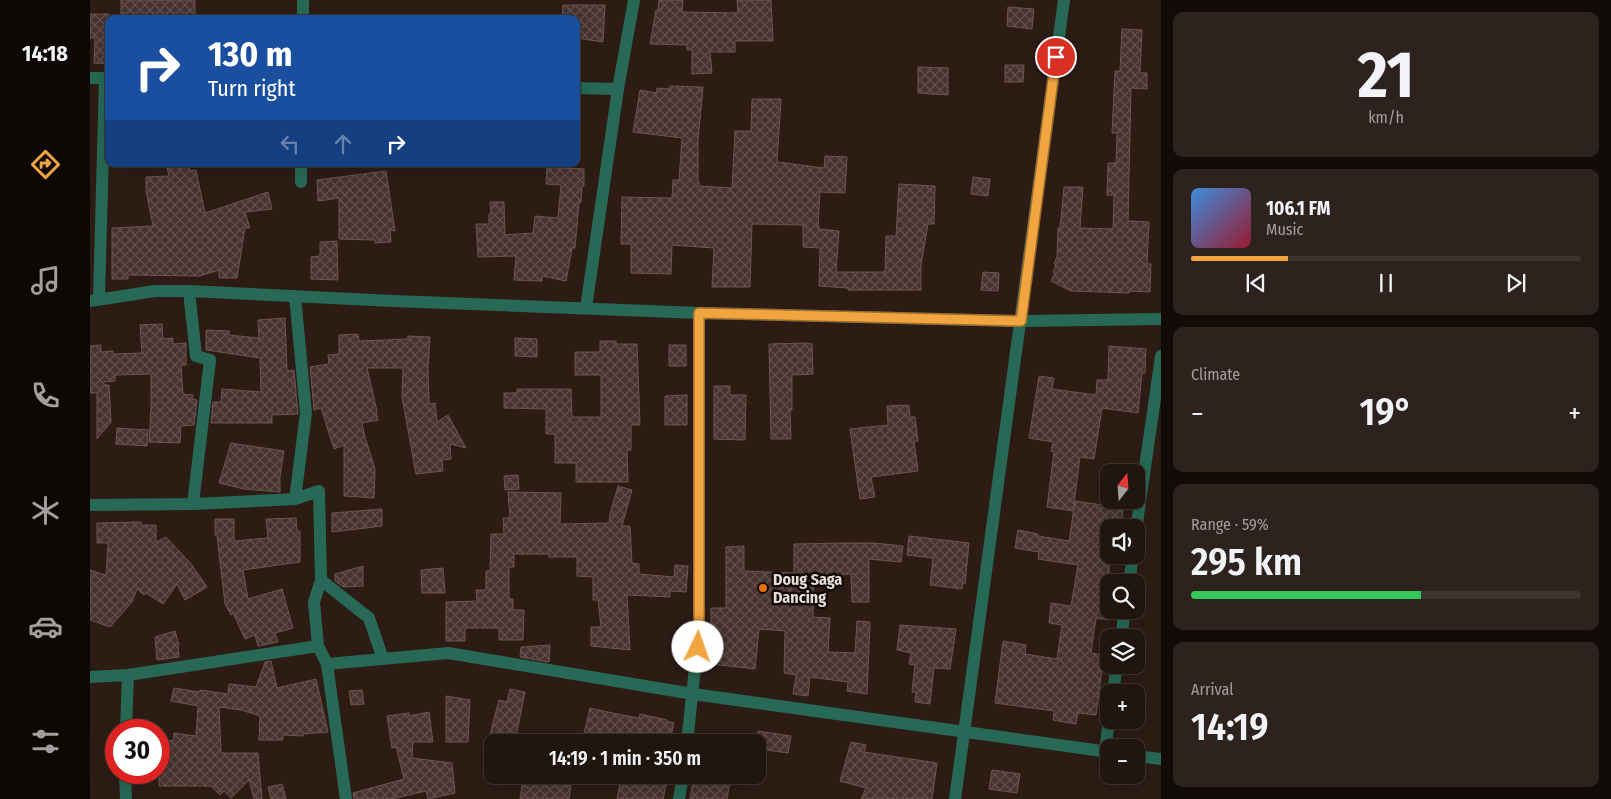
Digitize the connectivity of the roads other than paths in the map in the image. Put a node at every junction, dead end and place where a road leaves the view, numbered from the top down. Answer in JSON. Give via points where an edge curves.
{"nodes":[{"id":1,"x":303,"y":0,"type":"edge"},
{"id":2,"x":634,"y":0,"type":"edge"},
{"id":3,"x":1064,"y":0,"type":"edge"},
{"id":4,"x":303,"y":15,"type":"edge"},
{"id":5,"x":90,"y":78,"type":"edge"},
{"id":6,"x":105,"y":78,"type":"edge"},
{"id":7,"x":580,"y":88,"type":"edge"},
{"id":8,"x":618,"y":89,"type":"junction"},
{"id":9,"x":105,"y":112,"type":"edge"},
{"id":10,"x":301,"y":167,"type":"edge"},
{"id":11,"x":301,"y":182,"type":"dead end"},
{"id":12,"x":188,"y":291,"type":"junction"},
{"id":13,"x":295,"y":296,"type":"junction"},
{"id":14,"x":94,"y":300,"type":"edge"},
{"id":15,"x":586,"y":308,"type":"junction"},
{"id":16,"x":699,"y":313,"type":"junction"},
{"id":17,"x":1161,"y":319,"type":"edge"},
{"id":18,"x":1021,"y":321,"type":"junction"},
{"id":19,"x":1161,"y":356,"type":"edge"},
{"id":20,"x":295,"y":499,"type":"junction"},
{"id":21,"x":193,"y":504,"type":"junction"},
{"id":22,"x":90,"y":505,"type":"edge"},
{"id":23,"x":1138,"y":519,"type":"edge"},
{"id":24,"x":320,"y":580,"type":"junction"},
{"id":25,"x":318,"y":646,"type":"junction"},
{"id":26,"x":383,"y":659,"type":"junction"},
{"id":27,"x":327,"y":664,"type":"junction"},
{"id":28,"x":128,"y":675,"type":"junction"},
{"id":29,"x":90,"y":677,"type":"edge"},
{"id":30,"x":693,"y":694,"type":"junction"},
{"id":31,"x":126,"y":719,"type":"edge"},
{"id":32,"x":964,"y":731,"type":"junction"},
{"id":33,"x":688,"y":734,"type":"edge"},
{"id":34,"x":1100,"y":751,"type":"edge"},
{"id":35,"x":1145,"y":757,"type":"edge"},
{"id":36,"x":1161,"y":759,"type":"edge"},
{"id":37,"x":125,"y":784,"type":"edge"},
{"id":38,"x":681,"y":784,"type":"edge"},
{"id":39,"x":126,"y":799,"type":"edge"},
{"id":40,"x":346,"y":799,"type":"edge"},
{"id":41,"x":680,"y":799,"type":"edge"},
{"id":42,"x":955,"y":799,"type":"edge"}],
"edges":[{"from":1,"to":4,"type":"street"},
{"from":2,"to":8,"type":"street"},
{"from":3,"to":18,"type":"street"},
{"from":5,"to":6,"type":"street"},
{"from":7,"to":8,"type":"street"},
{"from":8,"to":15,"type":"street"},
{"from":9,"to":14,"type":"street"},
{"from":10,"to":11,"type":"street"},
{"from":12,"to":13,"type":"street"},
{"from":12,"to":14,"type":"street","via":[[155,291]]},
{"from":12,"to":21,"type":"street","via":[[196,356],[210,360]]},
{"from":13,"to":15,"type":"street"},
{"from":13,"to":20,"type":"street","via":[[306,413]]},
{"from":15,"to":16,"type":"street"},
{"from":16,"to":18,"type":"street"},
{"from":16,"to":30,"type":"street","via":[[699,631]]},
{"from":17,"to":18,"type":"street"},
{"from":18,"to":32,"type":"street"},
{"from":19,"to":23,"type":"street"},
{"from":20,"to":21,"type":"street"},
{"from":20,"to":24,"type":"street","via":[[319,490]]},
{"from":21,"to":22,"type":"street"},
{"from":24,"to":25,"type":"street","via":[[314,602]]},
{"from":24,"to":26,"type":"street","via":[[369,618]]},
{"from":25,"to":27,"type":"street"},
{"from":25,"to":28,"type":"street"},
{"from":26,"to":27,"type":"street"},
{"from":26,"to":30,"type":"street","via":[[448,653]]},
{"from":27,"to":40,"type":"street"},
{"from":28,"to":29,"type":"street"},
{"from":28,"to":31,"type":"street"},
{"from":30,"to":32,"type":"street"},
{"from":30,"to":33,"type":"street"},
{"from":32,"to":34,"type":"street"},
{"from":32,"to":42,"type":"street"},
{"from":35,"to":36,"type":"street"},
{"from":37,"to":39,"type":"street"},
{"from":38,"to":41,"type":"street"}]}
